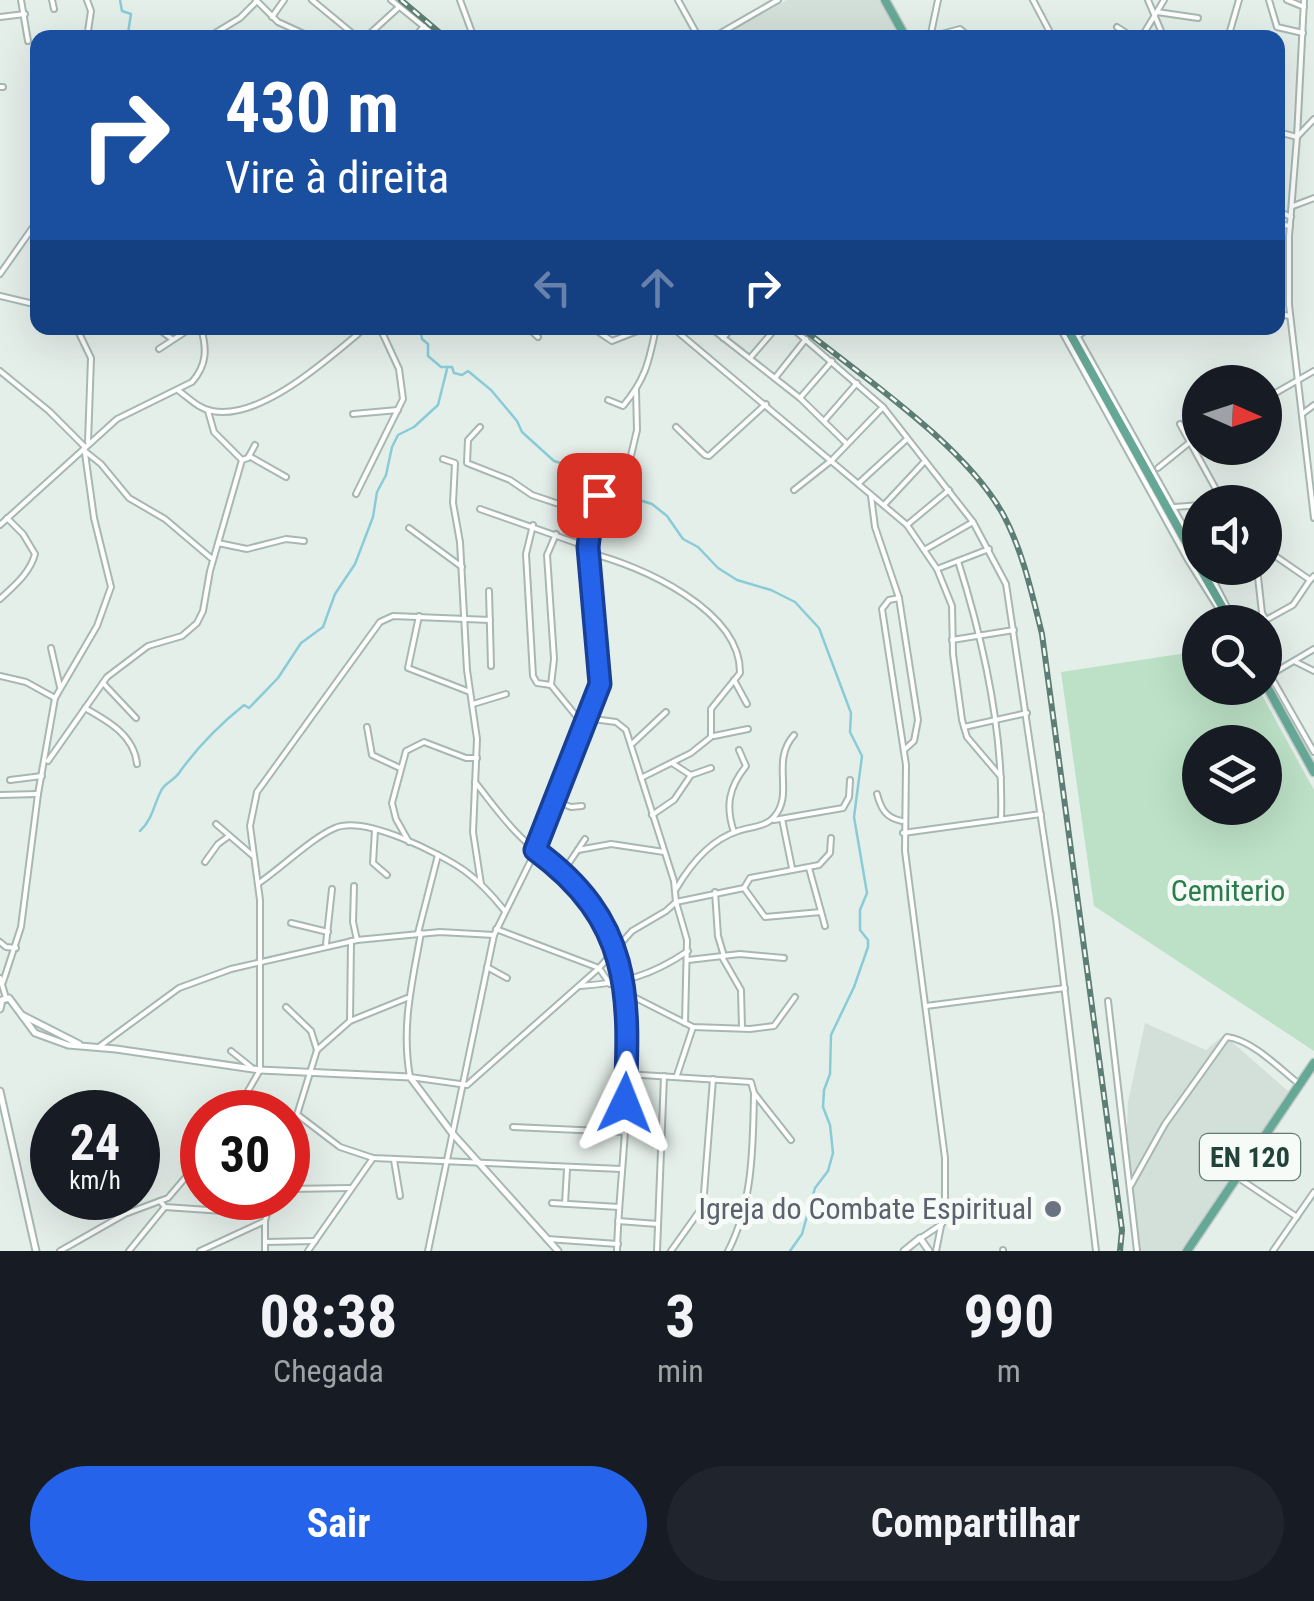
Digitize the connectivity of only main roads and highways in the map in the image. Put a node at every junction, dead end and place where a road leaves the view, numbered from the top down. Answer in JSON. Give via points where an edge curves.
{"nodes":[{"id":1,"x":885,"y":0,"type":"edge"},
{"id":2,"x":902,"y":30,"type":"edge"},
{"id":3,"x":1071,"y":335,"type":"edge"},
{"id":4,"x":1182,"y":532,"type":"edge"},
{"id":5,"x":1281,"y":705,"type":"edge"},
{"id":6,"x":1314,"y":772,"type":"edge"},
{"id":7,"x":1314,"y":1063,"type":"edge"},
{"id":8,"x":1187,"y":1251,"type":"edge"}],
"edges":[{"from":1,"to":2,"type":"main road"},
{"from":3,"to":4,"type":"main road"},
{"from":5,"to":6,"type":"main road"},
{"from":7,"to":8,"type":"main road","number":"EN 120"}]}
